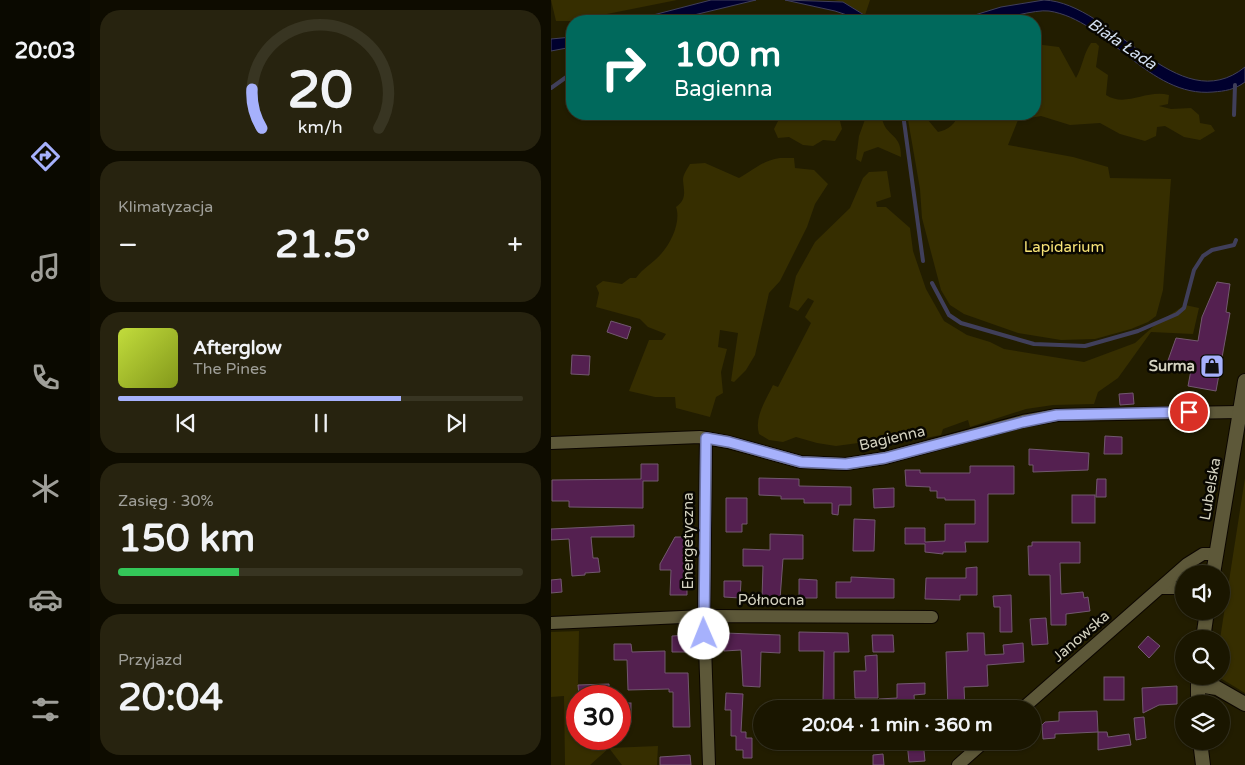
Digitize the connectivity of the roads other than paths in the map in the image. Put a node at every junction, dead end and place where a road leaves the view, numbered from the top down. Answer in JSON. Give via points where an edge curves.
{"nodes":[{"id":1,"x":1245,"y":380,"type":"edge"},
{"id":2,"x":1239,"y":412,"type":"junction"},
{"id":3,"x":706,"y":438,"type":"junction"},
{"id":4,"x":551,"y":443,"type":"edge"},
{"id":5,"x":1215,"y":554,"type":"junction"},
{"id":6,"x":1214,"y":565,"type":"edge"},
{"id":7,"x":1161,"y":588,"type":"junction"},
{"id":8,"x":1175,"y":588,"type":"edge"},
{"id":9,"x":704,"y":616,"type":"junction"},
{"id":10,"x":932,"y":617,"type":"dead end"},
{"id":11,"x":551,"y":623,"type":"edge"},
{"id":12,"x":1209,"y":685,"type":"edge"},
{"id":13,"x":1032,"y":700,"type":"edge"},
{"id":14,"x":1245,"y":704,"type":"edge"},
{"id":15,"x":975,"y":750,"type":"edge"},
{"id":16,"x":1201,"y":750,"type":"edge"},
{"id":17,"x":709,"y":765,"type":"edge"},
{"id":18,"x":958,"y":765,"type":"edge"},
{"id":19,"x":1203,"y":765,"type":"edge"}],
"edges":[{"from":1,"to":2,"type":"street","name":"Lubelska"},
{"from":2,"to":3,"type":"street","name":"Bagienna","via":[[1057,415],[885,458],[846,464],[801,462]]},
{"from":2,"to":5,"type":"street","name":"Lubelska"},
{"from":3,"to":4,"type":"street","name":"Bagienna"},
{"from":3,"to":9,"type":"street","name":"Energetyczna"},
{"from":5,"to":6,"type":"street","name":"Lubelska"},
{"from":5,"to":7,"type":"street","name":"Janowska","via":[[1198,556]]},
{"from":7,"to":8,"type":"street"},
{"from":7,"to":13,"type":"street","name":"Janowska"},
{"from":9,"to":10,"type":"street","name":"Północna"},
{"from":9,"to":11,"type":"street","name":"Północna"},
{"from":9,"to":17,"type":"street","name":"Energetyczna"},
{"from":12,"to":14,"type":"street"},
{"from":15,"to":18,"type":"street"},
{"from":16,"to":19,"type":"street"}]}
